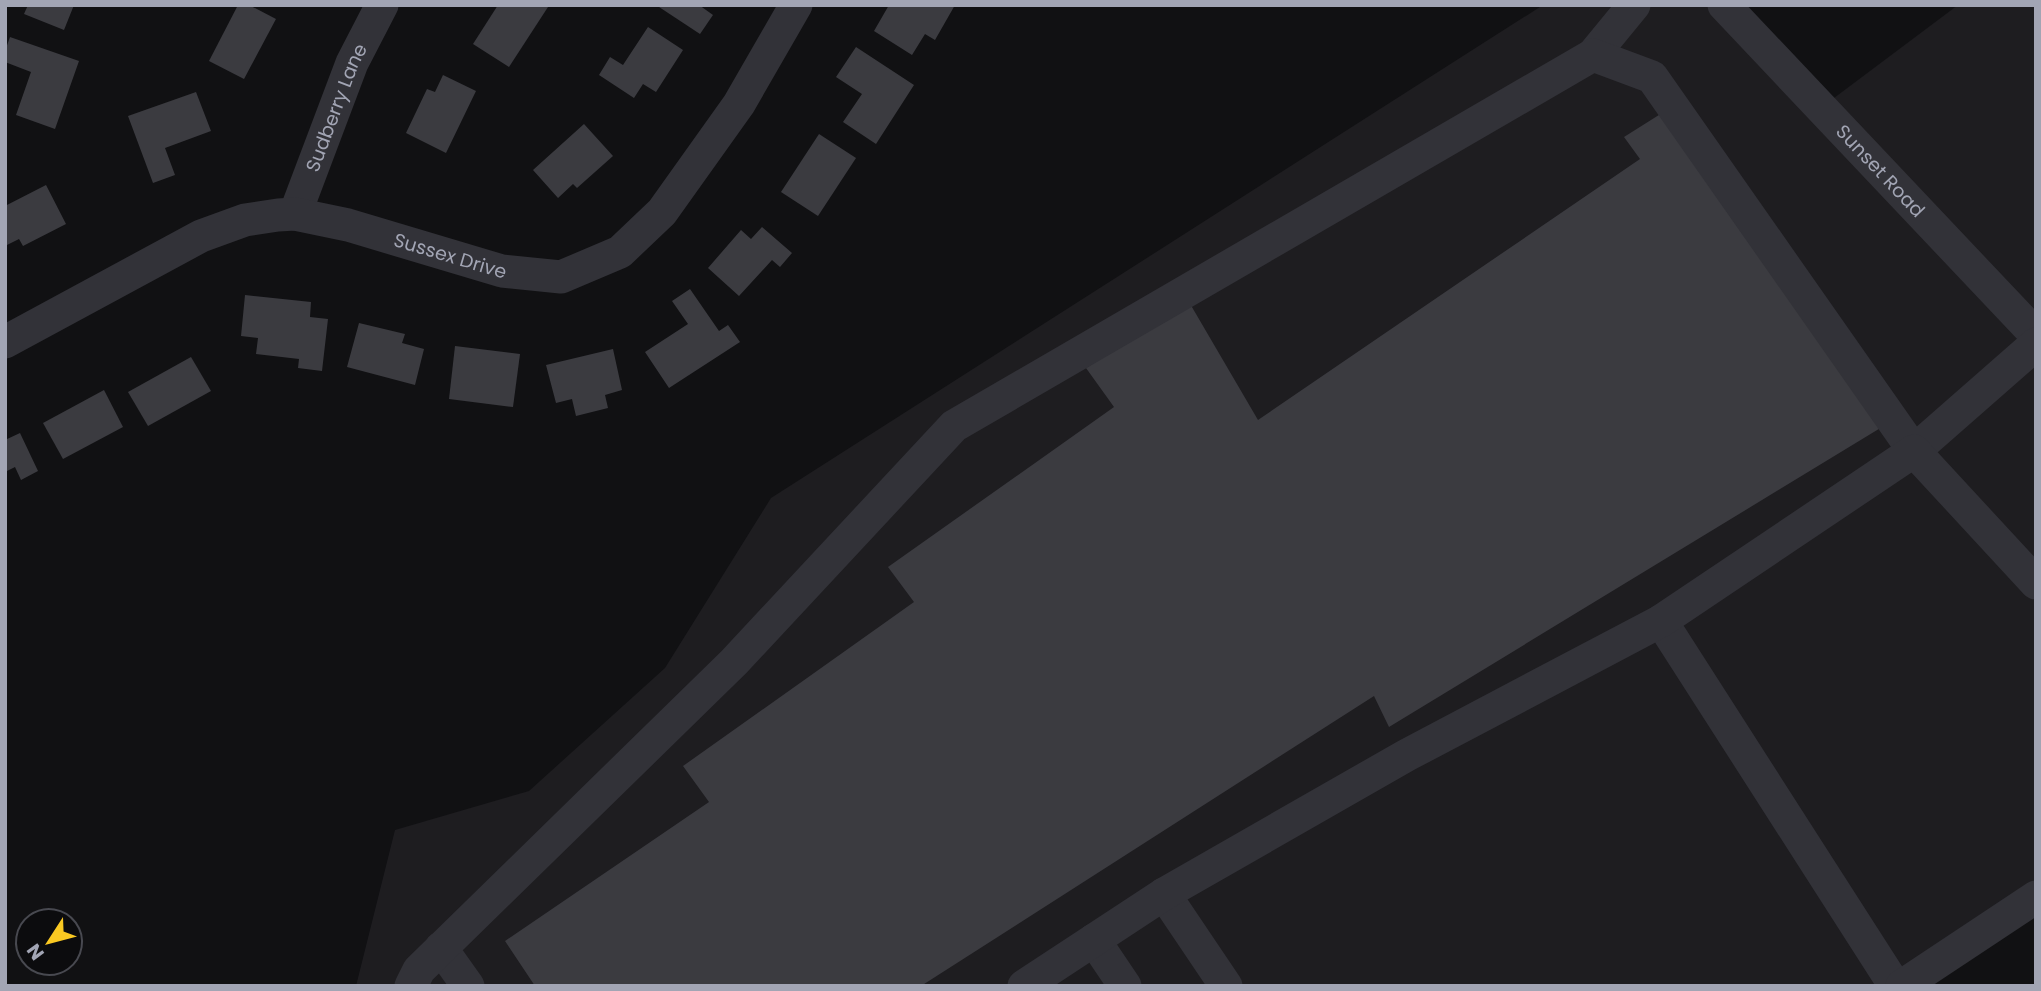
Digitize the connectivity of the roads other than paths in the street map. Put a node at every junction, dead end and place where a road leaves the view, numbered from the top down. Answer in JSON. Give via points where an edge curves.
{"nodes":[{"id":1,"x":382,"y":5,"type":"edge"},
{"id":2,"x":796,"y":5,"type":"edge"},
{"id":3,"x":1634,"y":5,"type":"edge"},
{"id":4,"x":1724,"y":5,"type":"edge"},
{"id":5,"x":1593,"y":55,"type":"junction"},
{"id":6,"x":295,"y":214,"type":"junction"},
{"id":7,"x":2036,"y":335,"type":"edge"},
{"id":8,"x":5,"y":342,"type":"edge"},
{"id":9,"x":2036,"y":344,"type":"edge"},
{"id":10,"x":1914,"y":451,"type":"junction"},
{"id":11,"x":2036,"y":583,"type":"edge"},
{"id":12,"x":1661,"y":621,"type":"junction"},
{"id":13,"x":1164,"y":894,"type":"junction"},
{"id":14,"x":2036,"y":897,"type":"edge"},
{"id":15,"x":1094,"y":940,"type":"junction"},
{"id":16,"x":441,"y":948,"type":"junction"},
{"id":17,"x":1027,"y":985,"type":"edge"},
{"id":18,"x":411,"y":986,"type":"edge"},
{"id":19,"x":468,"y":986,"type":"edge"},
{"id":20,"x":1125,"y":986,"type":"edge"},
{"id":21,"x":1226,"y":986,"type":"edge"},
{"id":22,"x":1895,"y":986,"type":"edge"},
{"id":23,"x":1902,"y":986,"type":"edge"}],
"edges":[{"from":1,"to":6,"type":"street","name":"Sudberry Lane","via":[[352,63]]},
{"from":2,"to":6,"type":"street","name":"Sussex Drive","via":[[738,104],[662,212],[620,252],[561,277],[502,271]]},
{"from":3,"to":5,"type":"street"},
{"from":4,"to":7,"type":"street","name":"Sunset Road"},
{"from":5,"to":10,"type":"street","via":[[1653,77]]},
{"from":5,"to":16,"type":"street","via":[[954,426],[734,662]]},
{"from":6,"to":8,"type":"street","name":"Sussex Drive","via":[[245,220],[201,236]]},
{"from":9,"to":10,"type":"street"},
{"from":10,"to":11,"type":"street"},
{"from":10,"to":12,"type":"street"},
{"from":12,"to":13,"type":"street","via":[[1407,755]]},
{"from":12,"to":22,"type":"street"},
{"from":13,"to":15,"type":"street"},
{"from":13,"to":21,"type":"street"},
{"from":14,"to":23,"type":"street"},
{"from":15,"to":17,"type":"street"},
{"from":15,"to":20,"type":"street"},
{"from":16,"to":18,"type":"street","via":[[419,970]]},
{"from":16,"to":19,"type":"street"}]}
